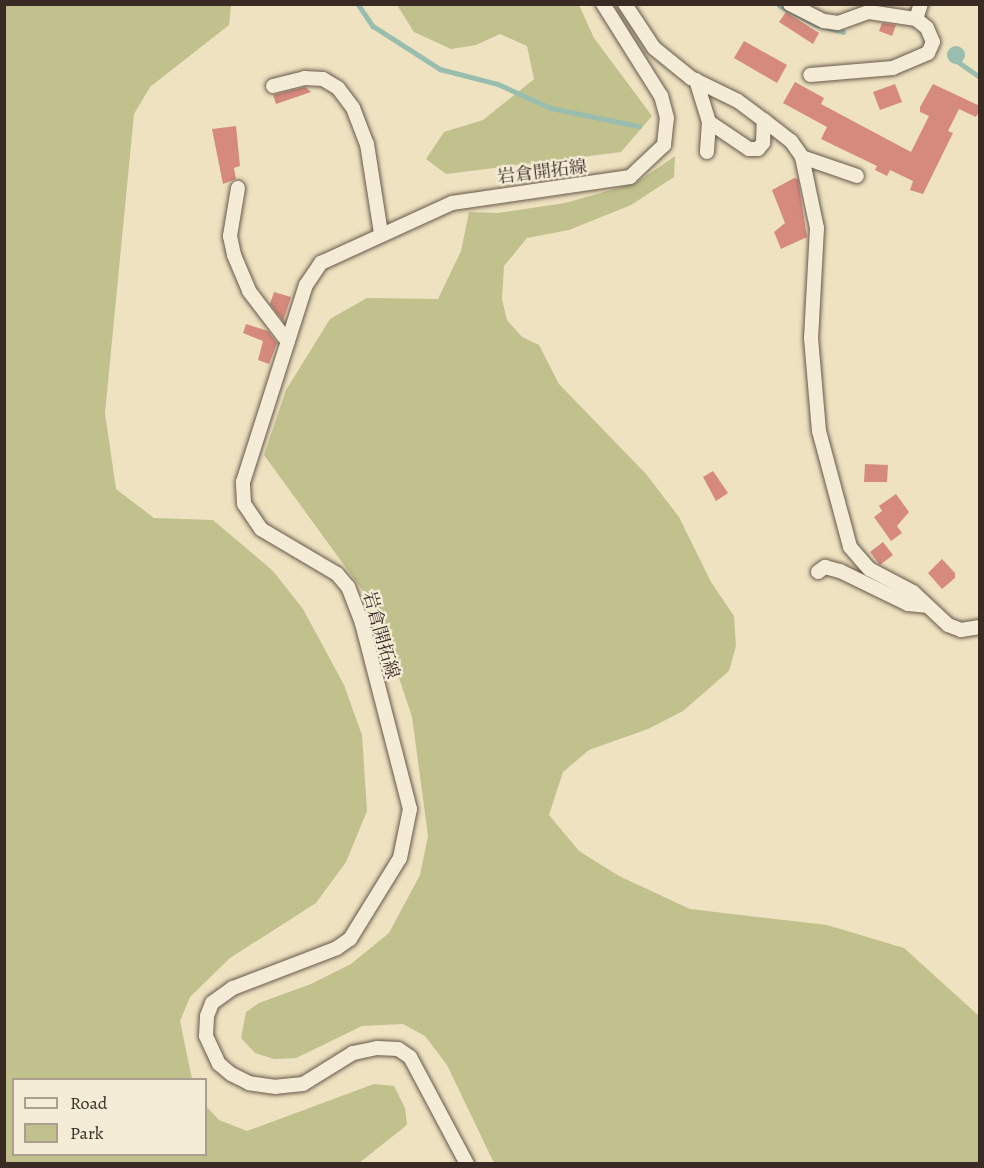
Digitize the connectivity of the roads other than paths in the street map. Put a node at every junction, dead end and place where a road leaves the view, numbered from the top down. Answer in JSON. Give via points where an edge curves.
{"nodes":[{"id":1,"x":603,"y":4,"type":"edge"},
{"id":2,"x":625,"y":4,"type":"edge"},
{"id":3,"x":790,"y":4,"type":"edge"},
{"id":4,"x":921,"y":4,"type":"edge"},
{"id":5,"x":916,"y":20,"type":"junction"},
{"id":6,"x":810,"y":75,"type":"dead end"},
{"id":7,"x":696,"y":80,"type":"junction"},
{"id":8,"x":273,"y":86,"type":"dead end"},
{"id":9,"x":764,"y":120,"type":"junction"},
{"id":10,"x":709,"y":122,"type":"junction"},
{"id":11,"x":707,"y":152,"type":"dead end"},
{"id":12,"x":802,"y":157,"type":"junction"},
{"id":13,"x":857,"y":176,"type":"dead end"},
{"id":14,"x":238,"y":188,"type":"dead end"},
{"id":15,"x":381,"y":233,"type":"junction"},
{"id":16,"x":288,"y":342,"type":"junction"},
{"id":17,"x":818,"y":572,"type":"dead end"},
{"id":18,"x":926,"y":606,"type":"junction"},
{"id":19,"x":980,"y":627,"type":"edge"},
{"id":20,"x":467,"y":1164,"type":"edge"}],
"edges":[{"from":1,"to":15,"type":"street","name":"岩倉開拓線","via":[[661,96],[668,118],[664,145],[650,162],[630,177],[458,202]]},
{"from":2,"to":7,"type":"street","via":[[654,48]]},
{"from":3,"to":5,"type":"street","via":[[824,21],[838,23],[869,12]]},
{"from":4,"to":5,"type":"street"},
{"from":5,"to":6,"type":"street","via":[[927,28],[933,42],[928,53],[907,65]]},
{"from":7,"to":9,"type":"street","via":[[738,101]]},
{"from":7,"to":10,"type":"street"},
{"from":8,"to":15,"type":"street","via":[[304,78],[322,79],[343,94],[368,144]]},
{"from":9,"to":10,"type":"street","via":[[763,143],[758,149],[749,149]]},
{"from":9,"to":12,"type":"street","via":[[791,141]]},
{"from":10,"to":11,"type":"street"},
{"from":12,"to":13,"type":"street"},
{"from":12,"to":18,"type":"street","via":[[817,228],[811,338],[819,431],[827,467],[856,558],[913,592]]},
{"from":14,"to":16,"type":"street","via":[[230,236],[234,255],[249,291]]},
{"from":15,"to":16,"type":"street","name":"岩倉開拓線","via":[[321,263],[306,285]]},
{"from":16,"to":20,"type":"street","name":"岩倉開拓線","via":[[243,482],[244,504],[261,529],[338,574],[353,597],[410,809],[408,832],[400,858],[350,939],[337,948],[233,988],[212,1003],[206,1036],[219,1064],[231,1074],[249,1083],[276,1088],[303,1084],[353,1053],[398,1049],[410,1057]]},
{"from":17,"to":18,"type":"street","via":[[825,567],[840,571],[908,604]]},
{"from":18,"to":19,"type":"street","via":[[948,626],[960,630]]}]}
